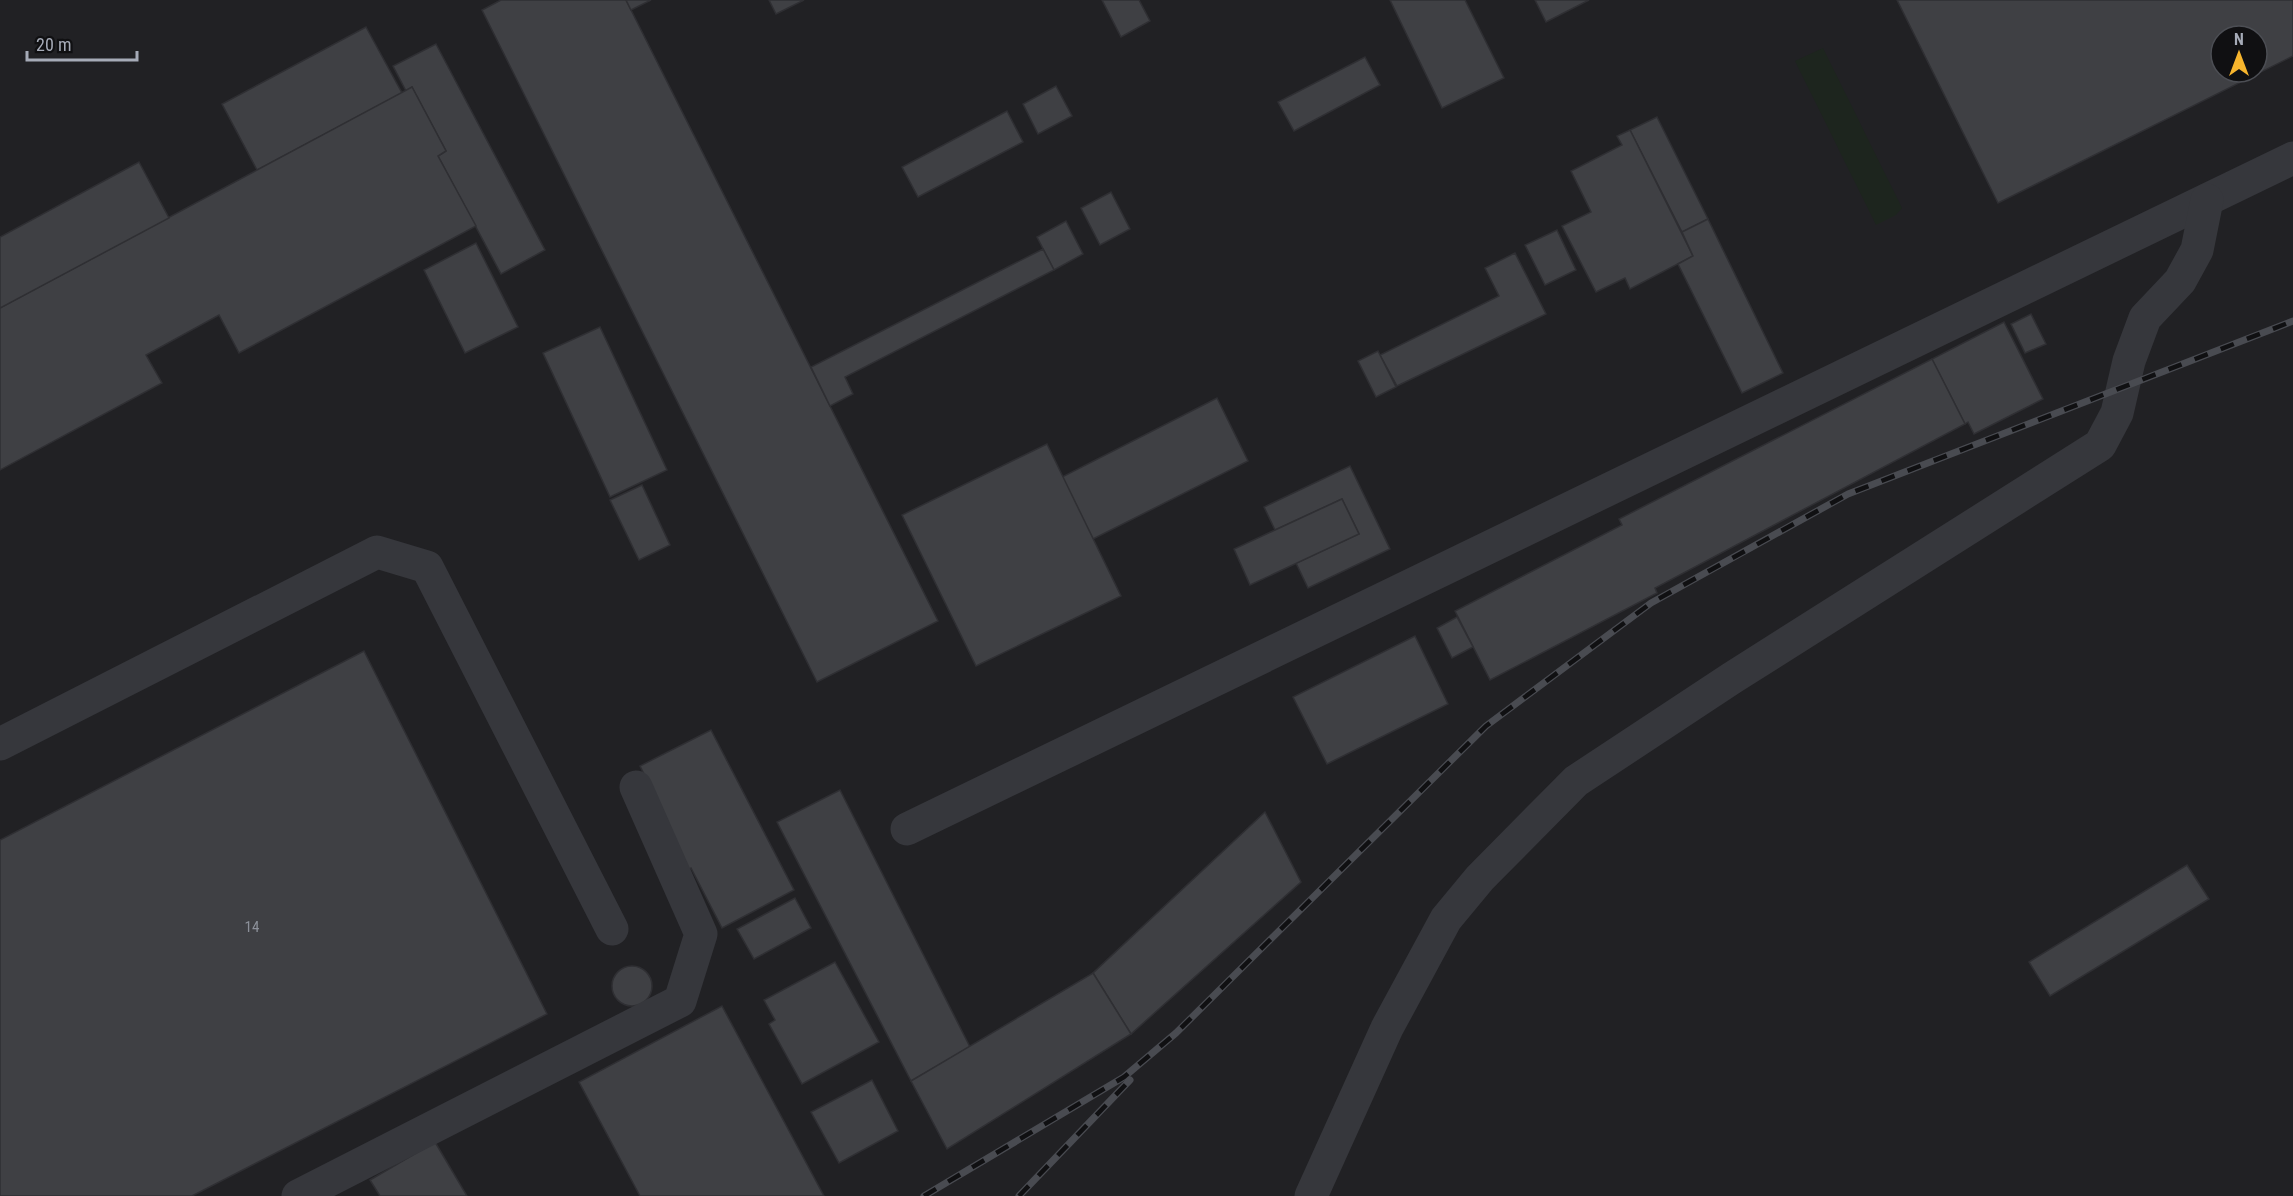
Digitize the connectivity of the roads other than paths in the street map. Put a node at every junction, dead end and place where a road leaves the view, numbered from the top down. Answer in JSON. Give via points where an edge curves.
{"nodes":[{"id":1,"x":2293,"y":158,"type":"edge"},
{"id":2,"x":2207,"y":200,"type":"junction"},
{"id":3,"x":0,"y":744,"type":"edge"},
{"id":4,"x":636,"y":787,"type":"dead end"},
{"id":5,"x":907,"y":829,"type":"dead end"},
{"id":6,"x":612,"y":929,"type":"dead end"},
{"id":7,"x":298,"y":1196,"type":"edge"},
{"id":8,"x":1311,"y":1196,"type":"edge"}],
"edges":[{"from":1,"to":2,"type":"lane"},
{"from":2,"to":5,"type":"lane"},
{"from":2,"to":8,"type":"lane","via":[[2197,250],[2180,281],[2145,318],[2128,361],[2118,412],[2100,446],[1576,781],[1480,878],[1446,919],[1387,1028]]},
{"from":3,"to":6,"type":"lane","via":[[377,552],[427,567]]},
{"from":4,"to":7,"type":"lane","via":[[701,934],[680,1001]]}]}
